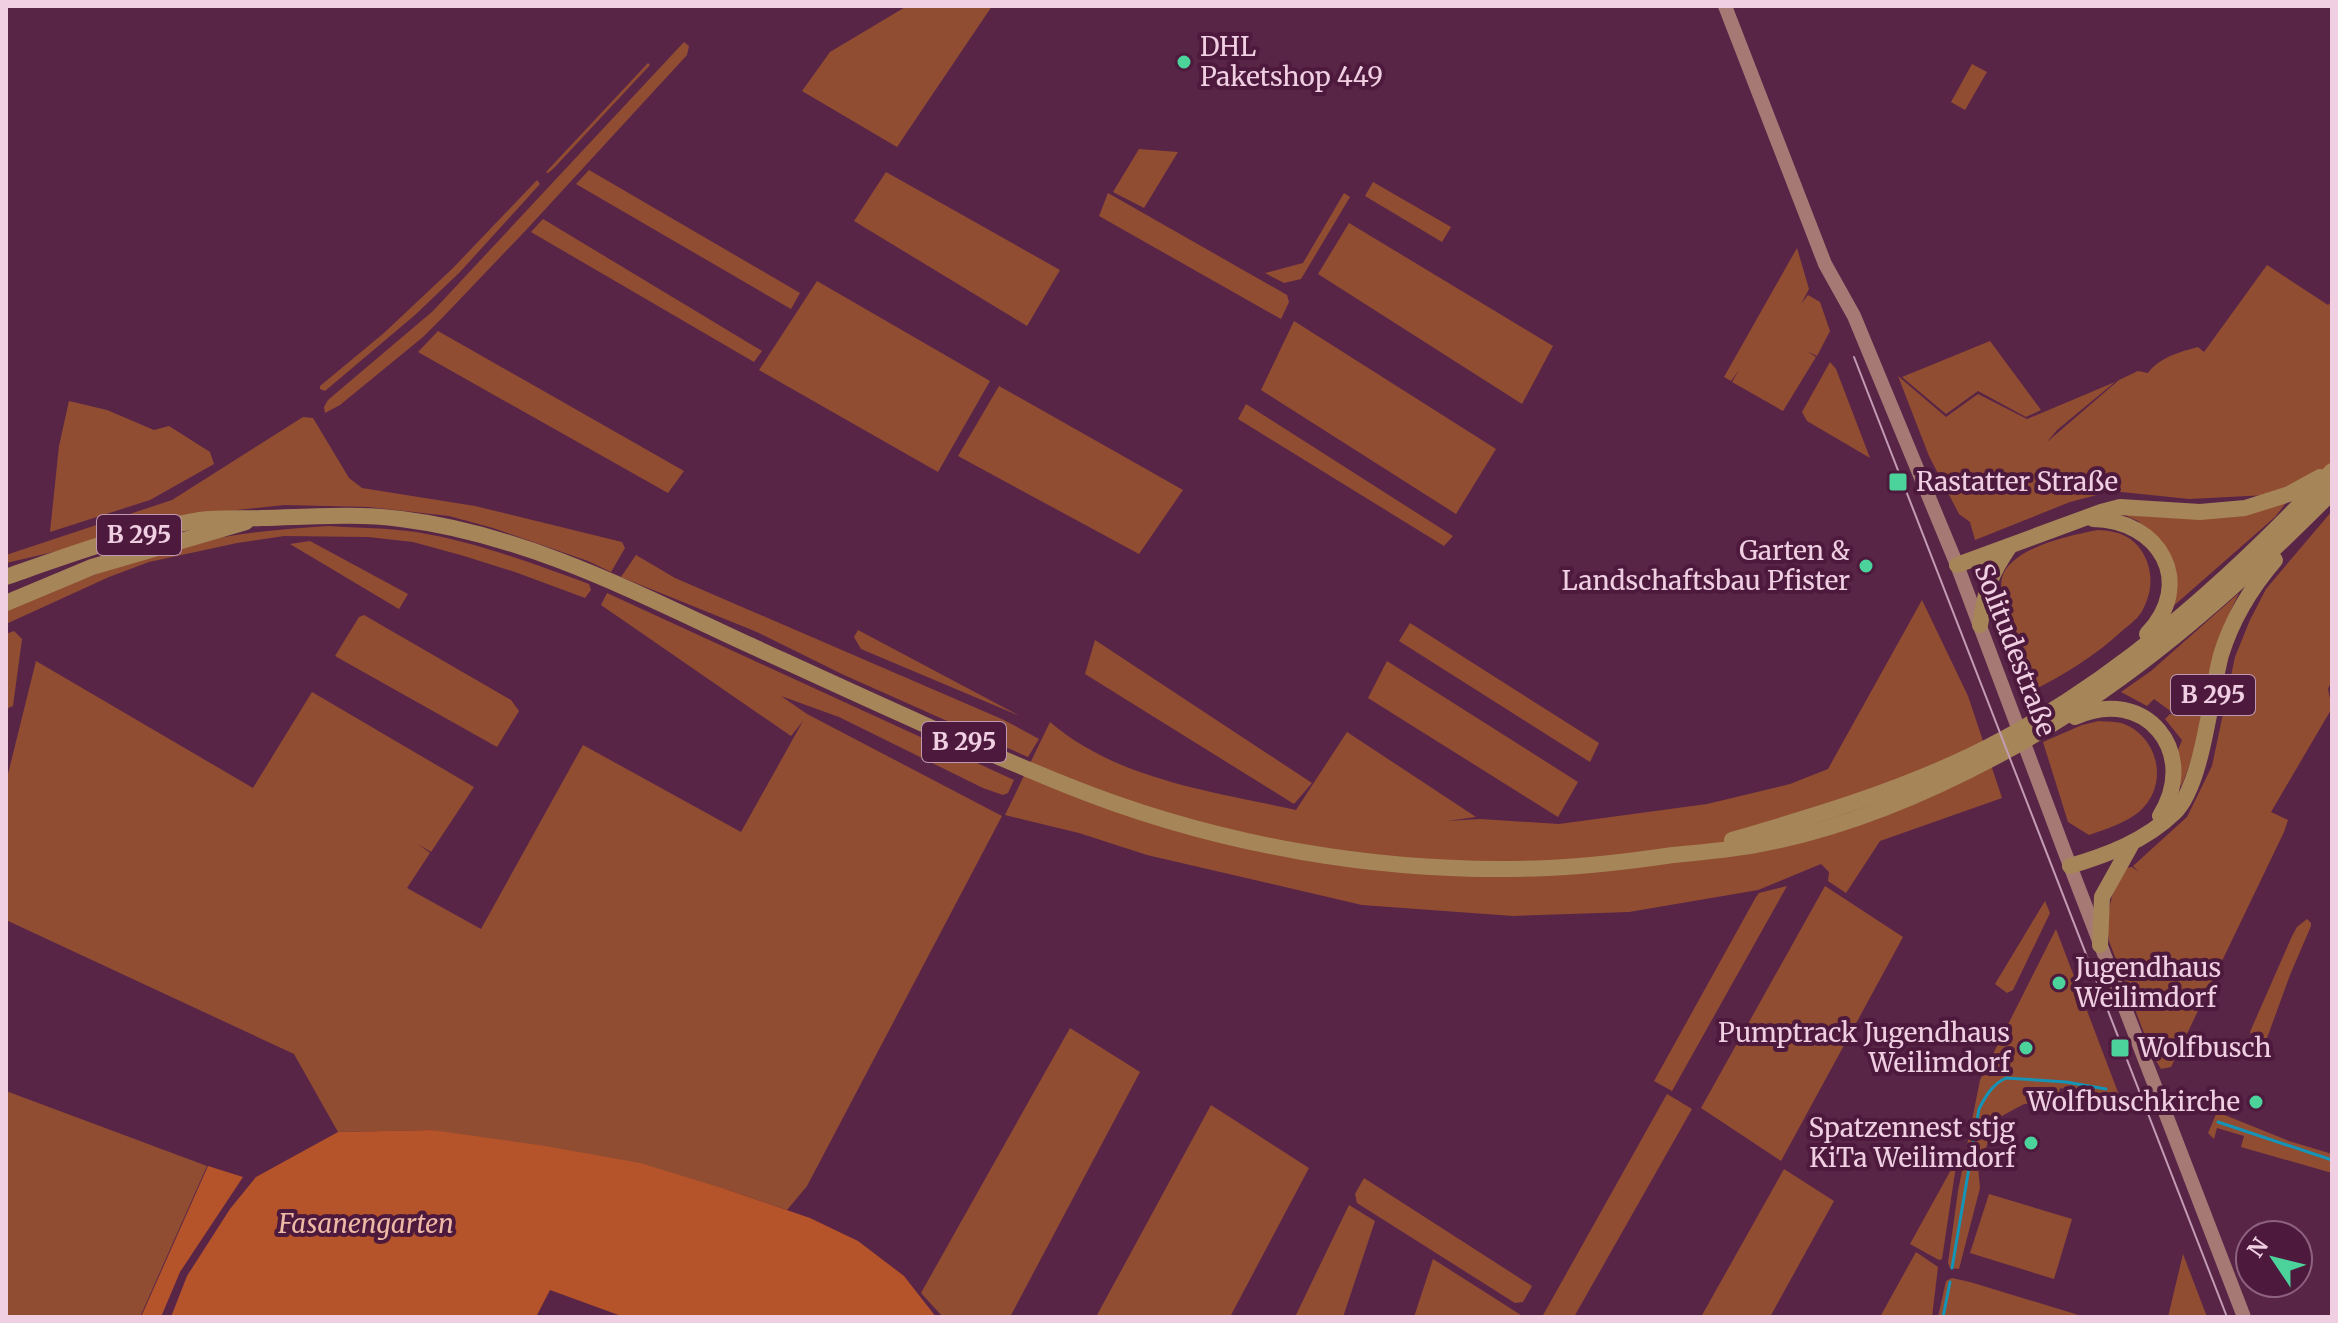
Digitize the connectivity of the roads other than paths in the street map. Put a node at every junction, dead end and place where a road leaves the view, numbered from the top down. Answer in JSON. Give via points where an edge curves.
{"nodes":[{"id":1,"x":1725,"y":6,"type":"edge"},
{"id":2,"x":2332,"y":471,"type":"edge"},
{"id":3,"x":2332,"y":492,"type":"edge"},
{"id":4,"x":255,"y":519,"type":"junction"},
{"id":5,"x":2084,"y":519,"type":"junction"},
{"id":6,"x":2288,"y":537,"type":"junction"},
{"id":7,"x":2011,"y":545,"type":"junction"},
{"id":8,"x":1957,"y":565,"type":"junction"},
{"id":9,"x":6,"y":577,"type":"edge"},
{"id":10,"x":6,"y":603,"type":"edge"},
{"id":11,"x":1980,"y":625,"type":"junction"},
{"id":12,"x":2140,"y":649,"type":"junction"},
{"id":13,"x":2056,"y":722,"type":"junction"},
{"id":14,"x":2150,"y":831,"type":"junction"},
{"id":15,"x":2131,"y":843,"type":"junction"},
{"id":16,"x":1685,"y":854,"type":"junction"},
{"id":17,"x":2070,"y":866,"type":"junction"},
{"id":18,"x":2100,"y":945,"type":"junction"},
{"id":19,"x":2244,"y":1317,"type":"edge"}],
"edges":[{"from":1,"to":8,"type":"main road","name":"Solitudestraße","via":[[1825,264],[1854,316]]},
{"from":2,"to":5,"type":"main road","number":"B 295","via":[[2289,494],[2245,508],[2200,512],[2120,507]]},
{"from":2,"to":12,"type":"main road","number":"B 295","via":[[2276,531]]},
{"from":3,"to":6,"type":"main road","number":"B 295"},
{"from":4,"to":9,"type":"main road","number":"B 295","via":[[227,517],[162,528]]},
{"from":4,"to":10,"type":"main road","number":"B 295","via":[[92,567]]},
{"from":4,"to":16,"type":"main road","number":"B 295","via":[[402,519],[526,547],[1073,788],[1244,839],[1346,858],[1438,867],[1561,867]]},
{"from":5,"to":7,"type":"main road","number":"B 295"},
{"from":5,"to":12,"type":"main road","number":"B 295","via":[[2134,526],[2163,556],[2168,598]]},
{"from":6,"to":13,"type":"main road","number":"B 295","via":[[2173,639]]},
{"from":6,"to":14,"type":"main road","number":"B 295","via":[[2231,629],[2186,793],[2176,812]]},
{"from":7,"to":8,"type":"main road","number":"B 295"},
{"from":7,"to":11,"type":"main road","via":[[1988,581]]},
{"from":8,"to":11,"type":"main road","name":"Solitudestraße"},
{"from":11,"to":17,"type":"main road","name":"Solitudestraße"},
{"from":12,"to":16,"type":"main road","number":"B 295","via":[[2033,721],[1932,773],[1834,811]]},
{"from":13,"to":14,"type":"main road","number":"B 295","via":[[2110,708],[2155,726],[2173,755],[2174,782]]},
{"from":13,"to":16,"type":"main road","number":"B 295","via":[[1970,769],[1838,824],[1761,844]]},
{"from":14,"to":15,"type":"main road","number":"B 295"},
{"from":15,"to":17,"type":"main road","number":"B 295"},
{"from":15,"to":18,"type":"main road","number":"B 295","via":[[2102,897]]},
{"from":17,"to":18,"type":"main road","name":"Solitudestraße"},
{"from":18,"to":19,"type":"main road","name":"Solitudestraße"}]}
